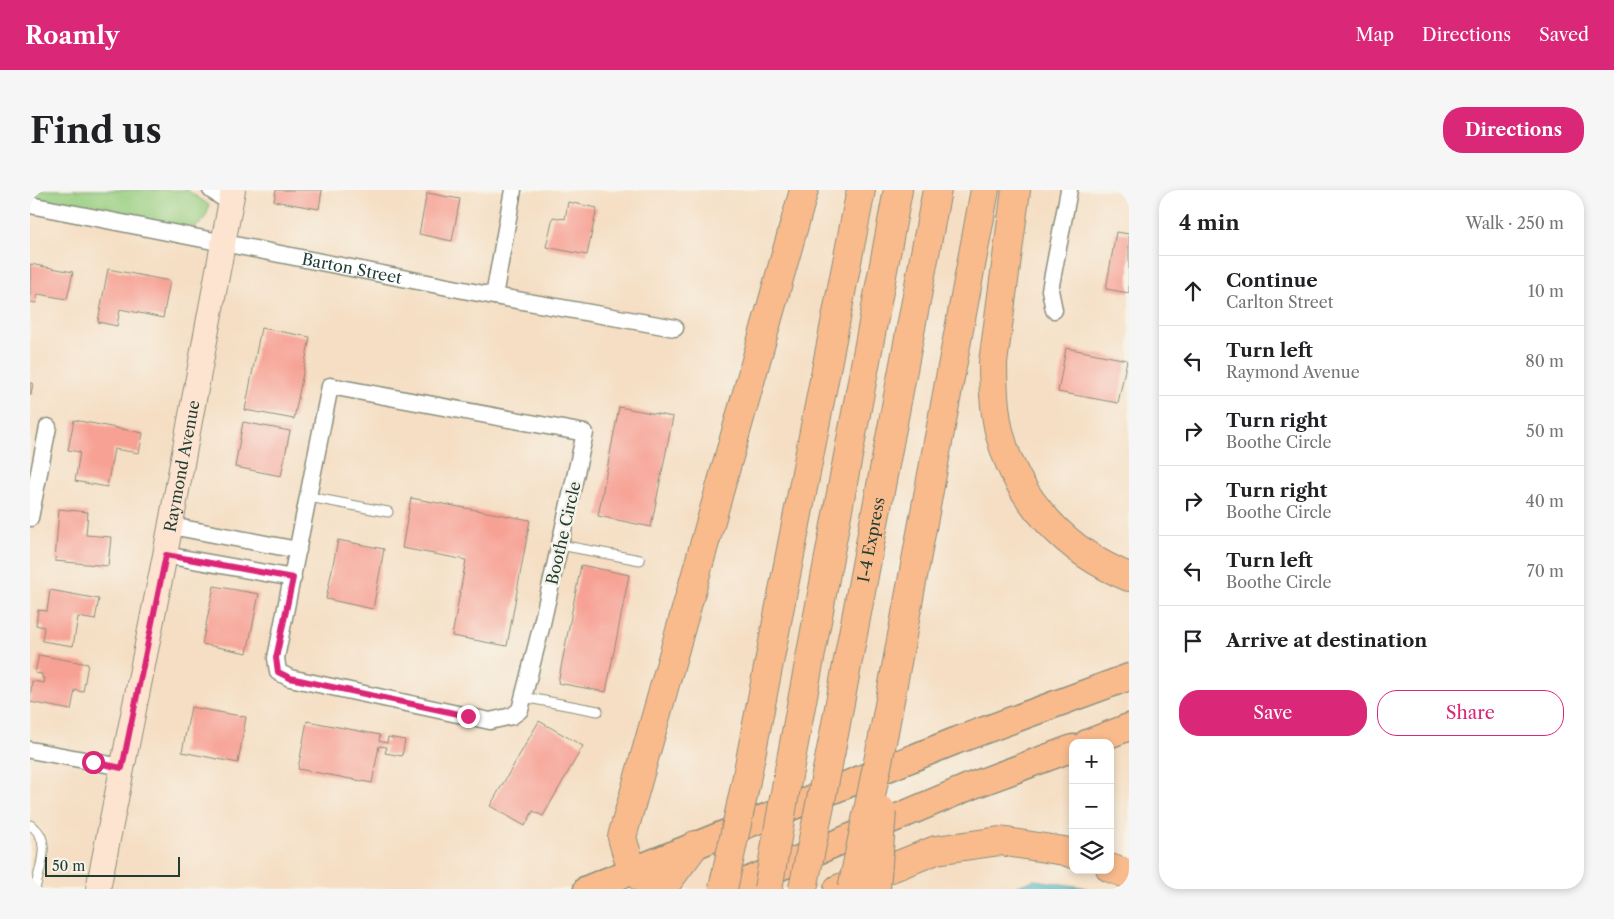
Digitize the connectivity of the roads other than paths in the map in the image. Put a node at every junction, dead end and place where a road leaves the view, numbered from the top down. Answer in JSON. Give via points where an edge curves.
{"nodes":[{"id":1,"x":513,"y":190,"type":"edge"},
{"id":2,"x":804,"y":190,"type":"edge"},
{"id":3,"x":861,"y":190,"type":"edge"},
{"id":4,"x":898,"y":190,"type":"edge"},
{"id":5,"x":937,"y":190,"type":"edge"},
{"id":6,"x":985,"y":190,"type":"edge"},
{"id":7,"x":1016,"y":190,"type":"edge"},
{"id":8,"x":1069,"y":190,"type":"edge"},
{"id":9,"x":225,"y":194,"type":"edge"},
{"id":10,"x":30,"y":205,"type":"edge"},
{"id":11,"x":222,"y":244,"type":"junction"},
{"id":12,"x":494,"y":296,"type":"junction"},
{"id":13,"x":1054,"y":310,"type":"dead end"},
{"id":14,"x":675,"y":328,"type":"dead end"},
{"id":15,"x":48,"y":428,"type":"dead end"},
{"id":16,"x":309,"y":497,"type":"junction"},
{"id":17,"x":388,"y":512,"type":"dead end"},
{"id":18,"x":30,"y":518,"type":"edge"},
{"id":19,"x":171,"y":526,"type":"junction"},
{"id":20,"x":560,"y":545,"type":"junction"},
{"id":21,"x":298,"y":550,"type":"junction"},
{"id":22,"x":166,"y":555,"type":"junction"},
{"id":23,"x":640,"y":560,"type":"dead end"},
{"id":24,"x":293,"y":578,"type":"junction"},
{"id":25,"x":1129,"y":578,"type":"edge"},
{"id":26,"x":1129,"y":677,"type":"edge"},
{"id":27,"x":523,"y":697,"type":"junction"},
{"id":28,"x":598,"y":711,"type":"dead end"},
{"id":29,"x":1129,"y":728,"type":"edge"},
{"id":30,"x":884,"y":732,"type":"junction"},
{"id":31,"x":1098,"y":739,"type":"edge"},
{"id":32,"x":1069,"y":749,"type":"edge"},
{"id":33,"x":30,"y":750,"type":"edge"},
{"id":34,"x":122,"y":768,"type":"junction"},
{"id":35,"x":30,"y":825,"type":"edge"},
{"id":36,"x":695,"y":845,"type":"junction"},
{"id":37,"x":1069,"y":853,"type":"edge"},
{"id":38,"x":1114,"y":869,"type":"edge"},
{"id":39,"x":633,"y":871,"type":"junction"},
{"id":40,"x":1129,"y":875,"type":"edge"},
{"id":41,"x":35,"y":889,"type":"edge"},
{"id":42,"x":98,"y":889,"type":"edge"},
{"id":43,"x":587,"y":889,"type":"edge"},
{"id":44,"x":661,"y":889,"type":"edge"},
{"id":45,"x":723,"y":889,"type":"edge"},
{"id":46,"x":728,"y":889,"type":"edge"},
{"id":47,"x":768,"y":889,"type":"edge"},
{"id":48,"x":803,"y":889,"type":"edge"},
{"id":49,"x":838,"y":889,"type":"edge"},
{"id":50,"x":852,"y":889,"type":"edge"},
{"id":51,"x":876,"y":889,"type":"edge"}],
"edges":[{"from":1,"to":12,"type":"street"},
{"from":2,"to":39,"type":"highway","via":[[622,836]]},
{"from":3,"to":45,"type":"highway","bridge":true},
{"from":4,"to":47,"type":"highway","bridge":true},
{"from":5,"to":48,"type":"highway","name":"I-4 Express","bridge":true},
{"from":6,"to":30,"type":"highway"},
{"from":7,"to":25,"type":"highway","via":[[993,363],[1000,436],[1021,484],[1053,528],[1080,551]]},
{"from":8,"to":13,"type":"street","via":[[1050,290]]},
{"from":9,"to":11,"type":"street","name":"Raymond Avenue"},
{"from":10,"to":11,"type":"street","name":"Barton Street"},
{"from":11,"to":12,"type":"street","name":"Barton Street"},
{"from":11,"to":19,"type":"street","name":"Raymond Avenue"},
{"from":12,"to":14,"type":"street","name":"Barton Street"},
{"from":15,"to":18,"type":"street"},
{"from":16,"to":17,"type":"lane"},
{"from":16,"to":20,"type":"street","name":"Boothe Circle","via":[[330,386],[585,433]]},
{"from":16,"to":21,"type":"street","name":"Boothe Circle"},
{"from":19,"to":21,"type":"street"},
{"from":19,"to":22,"type":"street","name":"Raymond Avenue"},
{"from":20,"to":23,"type":"lane"},
{"from":20,"to":27,"type":"street","name":"Boothe Circle"},
{"from":21,"to":24,"type":"street","name":"Boothe Circle"},
{"from":22,"to":24,"type":"street"},
{"from":22,"to":34,"type":"street","name":"Raymond Avenue"},
{"from":24,"to":27,"type":"street","name":"Boothe Circle","via":[[276,658],[278,672],[290,678],[490,721],[512,716],[520,710]]},
{"from":26,"to":36,"type":"main road","via":[[955,741]]},
{"from":27,"to":28,"type":"lane"},
{"from":29,"to":31,"type":"main road"},
{"from":30,"to":50,"type":"highway","bridge":true},
{"from":30,"to":51,"type":"highway","bridge":true,"via":[[881,842]]},
{"from":32,"to":46,"type":"main road","via":[[971,786]]},
{"from":33,"to":34,"type":"street"},
{"from":34,"to":42,"type":"street","name":"Raymond Avenue"},
{"from":35,"to":41,"type":"lane","via":[[41,833],[44,842]]},
{"from":36,"to":39,"type":"main road"},
{"from":36,"to":44,"type":"highway"},
{"from":37,"to":49,"type":"highway","via":[[1000,841],[936,850]]},
{"from":38,"to":40,"type":"highway"},
{"from":39,"to":43,"type":"main road"},
{"from":39,"to":44,"type":"highway"}]}
